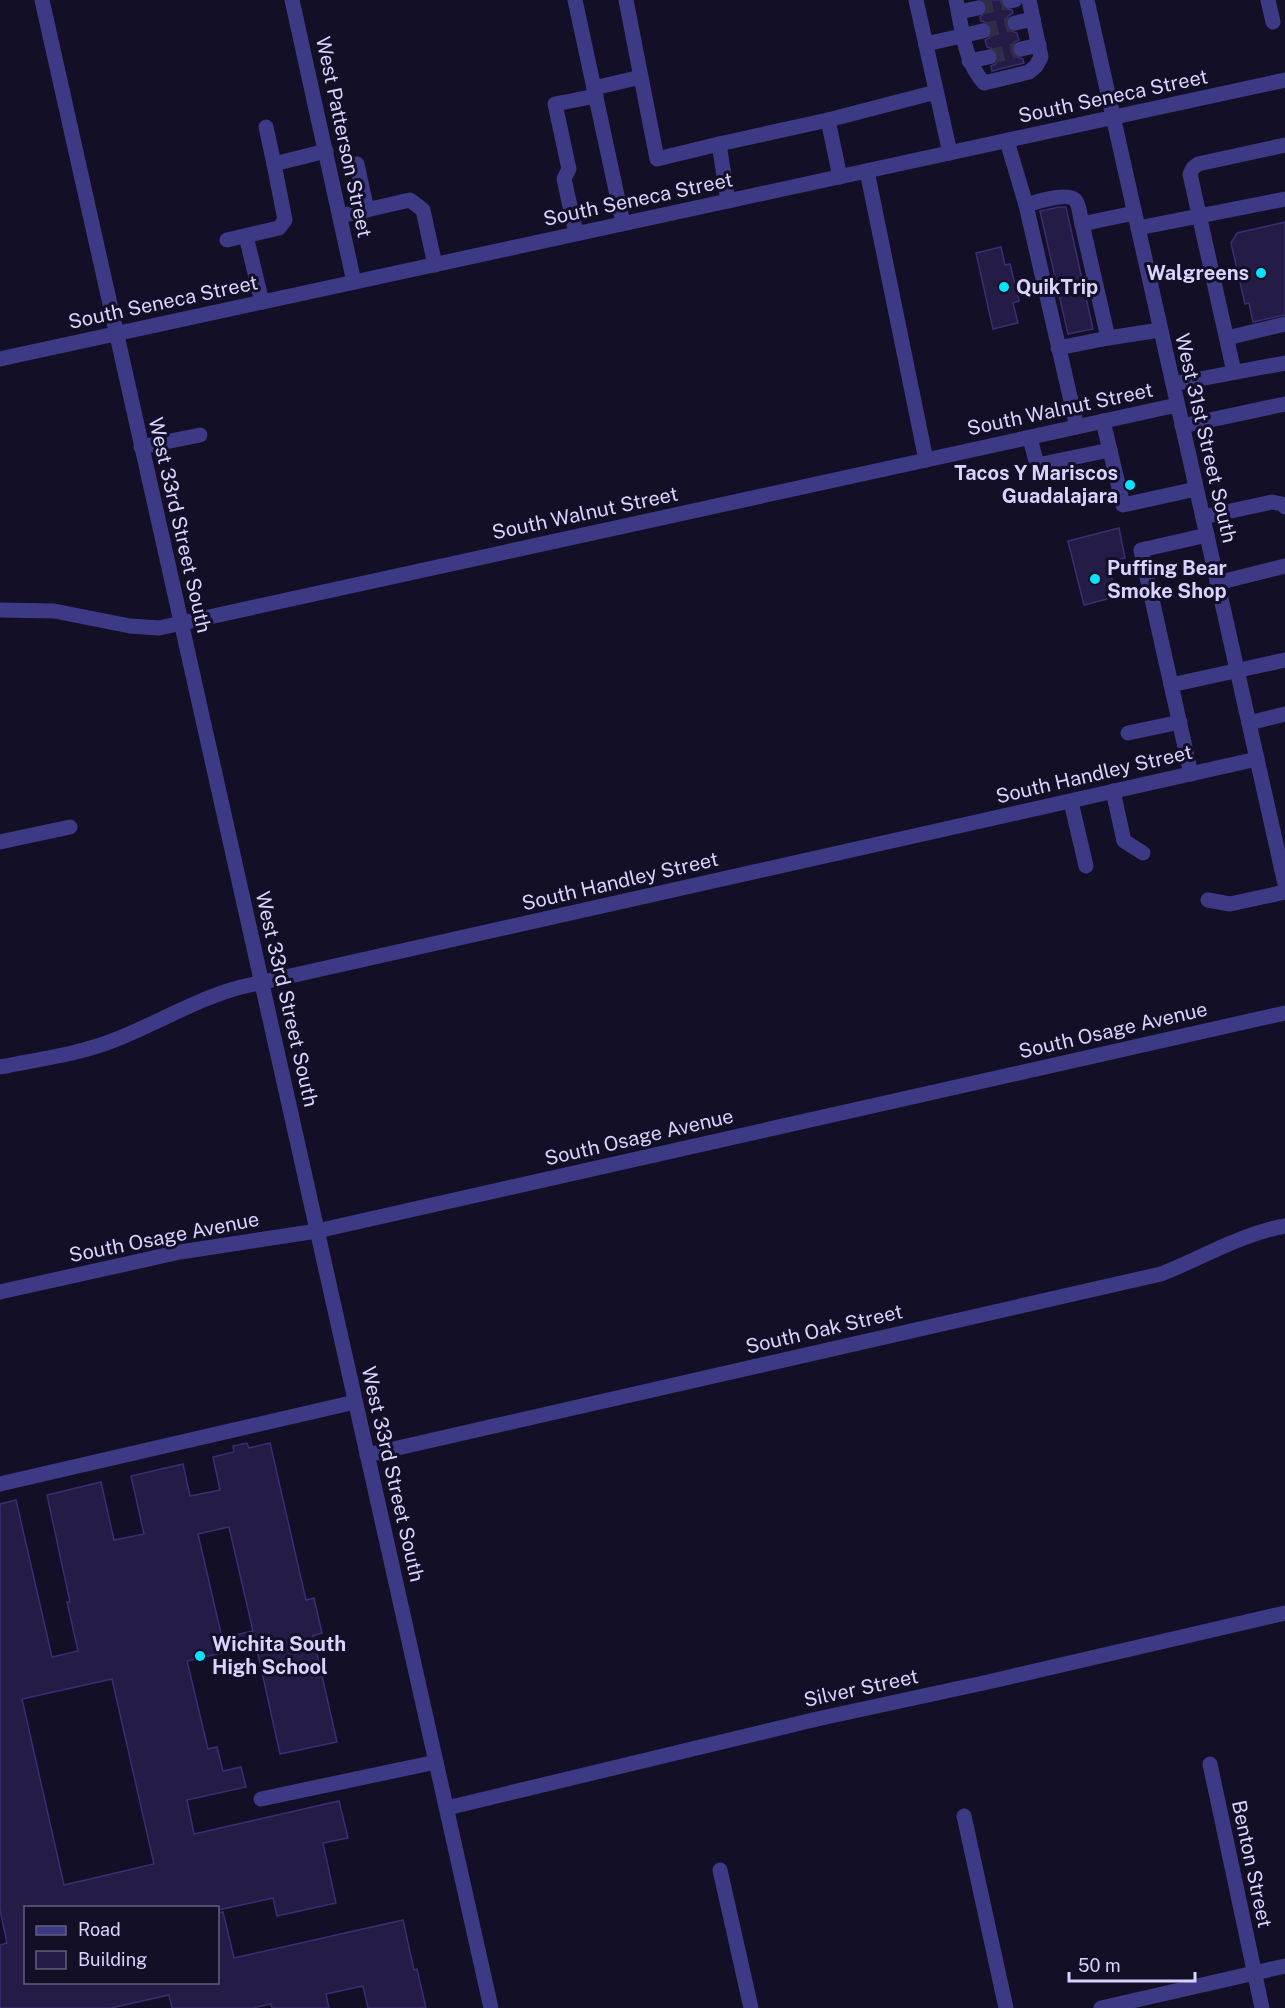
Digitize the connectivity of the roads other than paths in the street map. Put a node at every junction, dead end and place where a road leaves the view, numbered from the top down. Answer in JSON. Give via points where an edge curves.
{"nodes":[{"id":1,"x":42,"y":0,"type":"edge"},
{"id":2,"x":292,"y":0,"type":"edge"},
{"id":3,"x":574,"y":0,"type":"edge"},
{"id":4,"x":626,"y":0,"type":"edge"},
{"id":5,"x":916,"y":0,"type":"edge"},
{"id":6,"x":1029,"y":0,"type":"edge"},
{"id":7,"x":1087,"y":0,"type":"edge"},
{"id":8,"x":1268,"y":0,"type":"edge"},
{"id":9,"x":958,"y":6,"type":"edge"},
{"id":10,"x":978,"y":8,"type":"tunnel mouth"},
{"id":11,"x":1033,"y":19,"type":"junction"},
{"id":12,"x":1273,"y":21,"type":"dead end"},
{"id":13,"x":1015,"y":23,"type":"tunnel mouth"},
{"id":14,"x":983,"y":30,"type":"tunnel mouth"},
{"id":15,"x":964,"y":35,"type":"junction"},
{"id":16,"x":926,"y":44,"type":"junction"},
{"id":17,"x":1039,"y":45,"type":"junction"},
{"id":18,"x":1021,"y":49,"type":"tunnel mouth"},
{"id":19,"x":989,"y":57,"type":"tunnel mouth"},
{"id":20,"x":969,"y":61,"type":"junction"},
{"id":21,"x":641,"y":77,"type":"junction"},
{"id":22,"x":1285,"y":80,"type":"edge"},
{"id":23,"x":595,"y":92,"type":"junction"},
{"id":24,"x":936,"y":92,"type":"junction"},
{"id":25,"x":1113,"y":118,"type":"junction"},
{"id":26,"x":828,"y":120,"type":"junction"},
{"id":27,"x":266,"y":127,"type":"dead end"},
{"id":28,"x":1007,"y":141,"type":"junction"},
{"id":29,"x":718,"y":144,"type":"junction"},
{"id":30,"x":1285,"y":145,"type":"edge"},
{"id":31,"x":326,"y":151,"type":"junction"},
{"id":32,"x":950,"y":153,"type":"junction"},
{"id":33,"x":274,"y":164,"type":"junction"},
{"id":34,"x":357,"y":164,"type":"dead end"},
{"id":35,"x":867,"y":171,"type":"junction"},
{"id":36,"x":840,"y":177,"type":"junction"},
{"id":37,"x":1285,"y":199,"type":"edge"},
{"id":38,"x":728,"y":201,"type":"junction"},
{"id":39,"x":1026,"y":205,"type":"junction"},
{"id":40,"x":367,"y":210,"type":"junction"},
{"id":41,"x":1134,"y":213,"type":"junction"},
{"id":42,"x":340,"y":216,"type":"junction"},
{"id":43,"x":1199,"y":216,"type":"junction"},
{"id":44,"x":623,"y":223,"type":"junction"},
{"id":45,"x":1082,"y":224,"type":"junction"},
{"id":46,"x":1138,"y":228,"type":"junction"},
{"id":47,"x":576,"y":234,"type":"junction"},
{"id":48,"x":246,"y":236,"type":"junction"},
{"id":49,"x":228,"y":240,"type":"dead end"},
{"id":50,"x":435,"y":265,"type":"junction"},
{"id":51,"x":354,"y":282,"type":"junction"},
{"id":52,"x":262,"y":303,"type":"junction"},
{"id":53,"x":1285,"y":324,"type":"edge"},
{"id":54,"x":1161,"y":330,"type":"junction"},
{"id":55,"x":116,"y":334,"type":"junction"},
{"id":56,"x":1108,"y":338,"type":"junction"},
{"id":57,"x":1227,"y":338,"type":"junction"},
{"id":58,"x":1058,"y":348,"type":"junction"},
{"id":59,"x":0,"y":359,"type":"edge"},
{"id":60,"x":1285,"y":363,"type":"edge"},
{"id":61,"x":1234,"y":372,"type":"junction"},
{"id":62,"x":1173,"y":384,"type":"junction"},
{"id":63,"x":1285,"y":404,"type":"edge"},
{"id":64,"x":1177,"y":405,"type":"junction"},
{"id":65,"x":1103,"y":422,"type":"junction"},
{"id":66,"x":1182,"y":426,"type":"junction"},
{"id":67,"x":1077,"y":427,"type":"junction"},
{"id":68,"x":200,"y":435,"type":"dead end"},
{"id":69,"x":1030,"y":438,"type":"junction"},
{"id":70,"x":141,"y":447,"type":"junction"},
{"id":71,"x":1110,"y":450,"type":"junction"},
{"id":72,"x":926,"y":460,"type":"junction"},
{"id":73,"x":1196,"y":489,"type":"junction"},
{"id":74,"x":1285,"y":507,"type":"edge"},
{"id":75,"x":1203,"y":517,"type":"junction"},
{"id":76,"x":1207,"y":535,"type":"junction"},
{"id":77,"x":1285,"y":566,"type":"edge"},
{"id":78,"x":1217,"y":583,"type":"junction"},
{"id":79,"x":0,"y":610,"type":"edge"},
{"id":80,"x":180,"y":623,"type":"junction"},
{"id":81,"x":1285,"y":660,"type":"edge"},
{"id":82,"x":1237,"y":671,"type":"junction"},
{"id":83,"x":1171,"y":685,"type":"junction"},
{"id":84,"x":1285,"y":714,"type":"edge"},
{"id":85,"x":1180,"y":722,"type":"junction"},
{"id":86,"x":1249,"y":723,"type":"junction"},
{"id":87,"x":1128,"y":733,"type":"dead end"},
{"id":88,"x":1257,"y":759,"type":"junction"},
{"id":89,"x":1191,"y":774,"type":"junction"},
{"id":90,"x":1113,"y":791,"type":"junction"},
{"id":91,"x":1071,"y":802,"type":"junction"},
{"id":92,"x":70,"y":827,"type":"dead end"},
{"id":93,"x":0,"y":842,"type":"edge"},
{"id":94,"x":1143,"y":853,"type":"dead end"},
{"id":95,"x":1086,"y":866,"type":"dead end"},
{"id":96,"x":1285,"y":884,"type":"edge"},
{"id":97,"x":1285,"y":892,"type":"edge"},
{"id":98,"x":1208,"y":900,"type":"dead end"},
{"id":99,"x":261,"y":982,"type":"junction"},
{"id":100,"x":1285,"y":1013,"type":"edge"},
{"id":101,"x":0,"y":1067,"type":"edge"},
{"id":102,"x":1285,"y":1226,"type":"edge"},
{"id":103,"x":317,"y":1231,"type":"junction"},
{"id":104,"x":0,"y":1292,"type":"edge"},
{"id":105,"x":355,"y":1402,"type":"junction"},
{"id":106,"x":367,"y":1455,"type":"junction"},
{"id":107,"x":0,"y":1484,"type":"edge"},
{"id":108,"x":1285,"y":1613,"type":"edge"},
{"id":109,"x":436,"y":1762,"type":"junction"},
{"id":110,"x":1210,"y":1764,"type":"dead end"},
{"id":111,"x":261,"y":1799,"type":"dead end"},
{"id":112,"x":447,"y":1808,"type":"junction"},
{"id":113,"x":964,"y":1816,"type":"dead end"},
{"id":114,"x":720,"y":1870,"type":"dead end"},
{"id":115,"x":1285,"y":1966,"type":"edge"},
{"id":116,"x":1254,"y":1972,"type":"junction"},
{"id":117,"x":491,"y":2008,"type":"edge"},
{"id":118,"x":750,"y":2008,"type":"edge"},
{"id":119,"x":1006,"y":2008,"type":"edge"},
{"id":120,"x":1101,"y":2008,"type":"edge"},
{"id":121,"x":1262,"y":2008,"type":"edge"}],
"edges":[{"from":1,"to":55,"type":"street","name":"West 33rd Street South"},
{"from":2,"to":31,"type":"street","name":"West Patterson Street"},
{"from":3,"to":23,"type":"street"},
{"from":4,"to":21,"type":"street"},
{"from":5,"to":16,"type":"street"},
{"from":6,"to":11,"type":"street"},
{"from":7,"to":25,"type":"street","name":"West 31st Street South"},
{"from":8,"to":12,"type":"street"},
{"from":9,"to":10,"type":"street"},
{"from":9,"to":15,"type":"street"},
{"from":11,"to":13,"type":"street"},
{"from":11,"to":17,"type":"street"},
{"from":14,"to":15,"type":"street"},
{"from":15,"to":16,"type":"street"},
{"from":15,"to":20,"type":"street"},
{"from":16,"to":24,"type":"street"},
{"from":17,"to":18,"type":"street"},
{"from":17,"to":20,"type":"street","via":[[1041,57],[1029,72],[984,83]]},
{"from":19,"to":20,"type":"street"},
{"from":21,"to":23,"type":"street"},
{"from":21,"to":29,"type":"street","via":[[657,159]]},
{"from":22,"to":25,"type":"street","name":"South Seneca Street"},
{"from":23,"to":44,"type":"street"},
{"from":23,"to":47,"type":"street","via":[[555,104],[569,169],[564,179]]},
{"from":24,"to":26,"type":"street"},
{"from":24,"to":32,"type":"street"},
{"from":25,"to":28,"type":"street","name":"South Seneca Street"},
{"from":25,"to":41,"type":"street","name":"West 31st Street South"},
{"from":26,"to":29,"type":"street"},
{"from":26,"to":36,"type":"street"},
{"from":27,"to":33,"type":"street"},
{"from":28,"to":32,"type":"street","name":"South Seneca Street"},
{"from":28,"to":39,"type":"street"},
{"from":29,"to":38,"type":"street"},
{"from":30,"to":43,"type":"street","via":[[1193,168],[1190,174]]},
{"from":31,"to":33,"type":"street"},
{"from":31,"to":42,"type":"street","name":"West Patterson Street"},
{"from":32,"to":35,"type":"street","name":"South Seneca Street"},
{"from":33,"to":48,"type":"street","via":[[285,220],[279,228]]},
{"from":34,"to":40,"type":"street"},
{"from":35,"to":36,"type":"street","name":"South Seneca Street"},
{"from":35,"to":72,"type":"street"},
{"from":36,"to":38,"type":"street","name":"South Seneca Street"},
{"from":37,"to":43,"type":"street"},
{"from":38,"to":44,"type":"street","name":"South Seneca Street"},
{"from":39,"to":45,"type":"street","via":[[1072,197]]},
{"from":39,"to":58,"type":"street"},
{"from":40,"to":42,"type":"street"},
{"from":40,"to":50,"type":"street","via":[[410,200],[417,204],[423,210]]},
{"from":41,"to":45,"type":"street"},
{"from":41,"to":46,"type":"street","name":"West 31st Street South"},
{"from":42,"to":51,"type":"street","name":"West Patterson Street"},
{"from":43,"to":46,"type":"street"},
{"from":43,"to":57,"type":"street"},
{"from":44,"to":47,"type":"street","name":"South Seneca Street"},
{"from":45,"to":56,"type":"street"},
{"from":46,"to":54,"type":"street","name":"West 31st Street South"},
{"from":47,"to":50,"type":"street","name":"South Seneca Street"},
{"from":48,"to":49,"type":"street"},
{"from":48,"to":52,"type":"street"},
{"from":50,"to":51,"type":"street","name":"South Seneca Street"},
{"from":51,"to":52,"type":"street","name":"South Seneca Street"},
{"from":52,"to":55,"type":"street","name":"South Seneca Street"},
{"from":53,"to":57,"type":"street"},
{"from":54,"to":56,"type":"street"},
{"from":54,"to":62,"type":"street","name":"West 31st Street South"},
{"from":55,"to":59,"type":"street","name":"South Seneca Street"},
{"from":55,"to":70,"type":"street","name":"West 33rd Street South"},
{"from":56,"to":58,"type":"street"},
{"from":57,"to":61,"type":"street"},
{"from":58,"to":67,"type":"street"},
{"from":60,"to":61,"type":"street"},
{"from":61,"to":62,"type":"street"},
{"from":62,"to":64,"type":"street","name":"West 31st Street South"},
{"from":63,"to":66,"type":"street"},
{"from":64,"to":65,"type":"street","name":"South Walnut Street"},
{"from":64,"to":66,"type":"street","name":"West 31st Street South"},
{"from":65,"to":67,"type":"street","name":"South Walnut Street"},
{"from":65,"to":71,"type":"street"},
{"from":66,"to":73,"type":"street","name":"West 31st Street South"},
{"from":67,"to":69,"type":"street","name":"South Walnut Street"},
{"from":68,"to":70,"type":"street"},
{"from":69,"to":71,"type":"street","via":[[1037,465]]},
{"from":69,"to":72,"type":"street","name":"South Walnut Street"},
{"from":70,"to":80,"type":"street","name":"West 33rd Street South"},
{"from":71,"to":73,"type":"street","via":[[1123,505]]},
{"from":72,"to":80,"type":"street","name":"South Walnut Street"},
{"from":73,"to":75,"type":"street","name":"West 31st Street South"},
{"from":74,"to":75,"type":"street","via":[[1272,502]]},
{"from":75,"to":76,"type":"street","name":"West 31st Street South"},
{"from":76,"to":78,"type":"street","name":"West 31st Street South"},
{"from":76,"to":83,"type":"street","via":[[1141,550]]},
{"from":77,"to":78,"type":"street"},
{"from":78,"to":82,"type":"street","name":"West 31st Street South"},
{"from":79,"to":80,"type":"street","name":"South Walnut Street","via":[[54,611],[130,626],[159,628]]},
{"from":80,"to":99,"type":"street","name":"West 33rd Street South"},
{"from":81,"to":82,"type":"street"},
{"from":82,"to":83,"type":"street"},
{"from":82,"to":86,"type":"street","name":"West 31st Street South"},
{"from":83,"to":85,"type":"street"},
{"from":84,"to":86,"type":"street"},
{"from":85,"to":87,"type":"street"},
{"from":85,"to":89,"type":"street"},
{"from":86,"to":88,"type":"street","name":"West 31st Street South"},
{"from":88,"to":89,"type":"street","name":"South Handley Street"},
{"from":88,"to":96,"type":"street","name":"West 31st Street South"},
{"from":89,"to":90,"type":"street","name":"South Handley Street"},
{"from":90,"to":91,"type":"street","name":"South Handley Street"},
{"from":90,"to":94,"type":"street","via":[[1124,841]]},
{"from":91,"to":95,"type":"street"},
{"from":91,"to":99,"type":"street","name":"South Handley Street"},
{"from":92,"to":93,"type":"street"},
{"from":97,"to":98,"type":"street","via":[[1230,904]]},
{"from":99,"to":101,"type":"street","name":"South Handley Street","via":[[201,999],[94,1047]]},
{"from":99,"to":103,"type":"street","name":"West 33rd Street South"},
{"from":100,"to":103,"type":"street","name":"South Osage Avenue"},
{"from":102,"to":106,"type":"street","name":"South Oak Street","via":[[1252,1234],[1161,1274]]},
{"from":103,"to":104,"type":"street","name":"South Osage Avenue","via":[[180,1252]]},
{"from":103,"to":105,"type":"street","name":"West 33rd Street South"},
{"from":105,"to":106,"type":"street","name":"West 33rd Street South"},
{"from":105,"to":107,"type":"street"},
{"from":106,"to":109,"type":"street","name":"West 33rd Street South"},
{"from":108,"to":112,"type":"street","name":"Silver Street","via":[[807,1721]]},
{"from":109,"to":111,"type":"street"},
{"from":109,"to":112,"type":"street","name":"West 33rd Street South"},
{"from":110,"to":116,"type":"street","name":"Benton Street"},
{"from":112,"to":117,"type":"street","name":"West 33rd Street South"},
{"from":113,"to":119,"type":"street"},
{"from":114,"to":118,"type":"street"},
{"from":115,"to":116,"type":"street"},
{"from":116,"to":120,"type":"street"},
{"from":116,"to":121,"type":"street","name":"Benton Street"}]}
